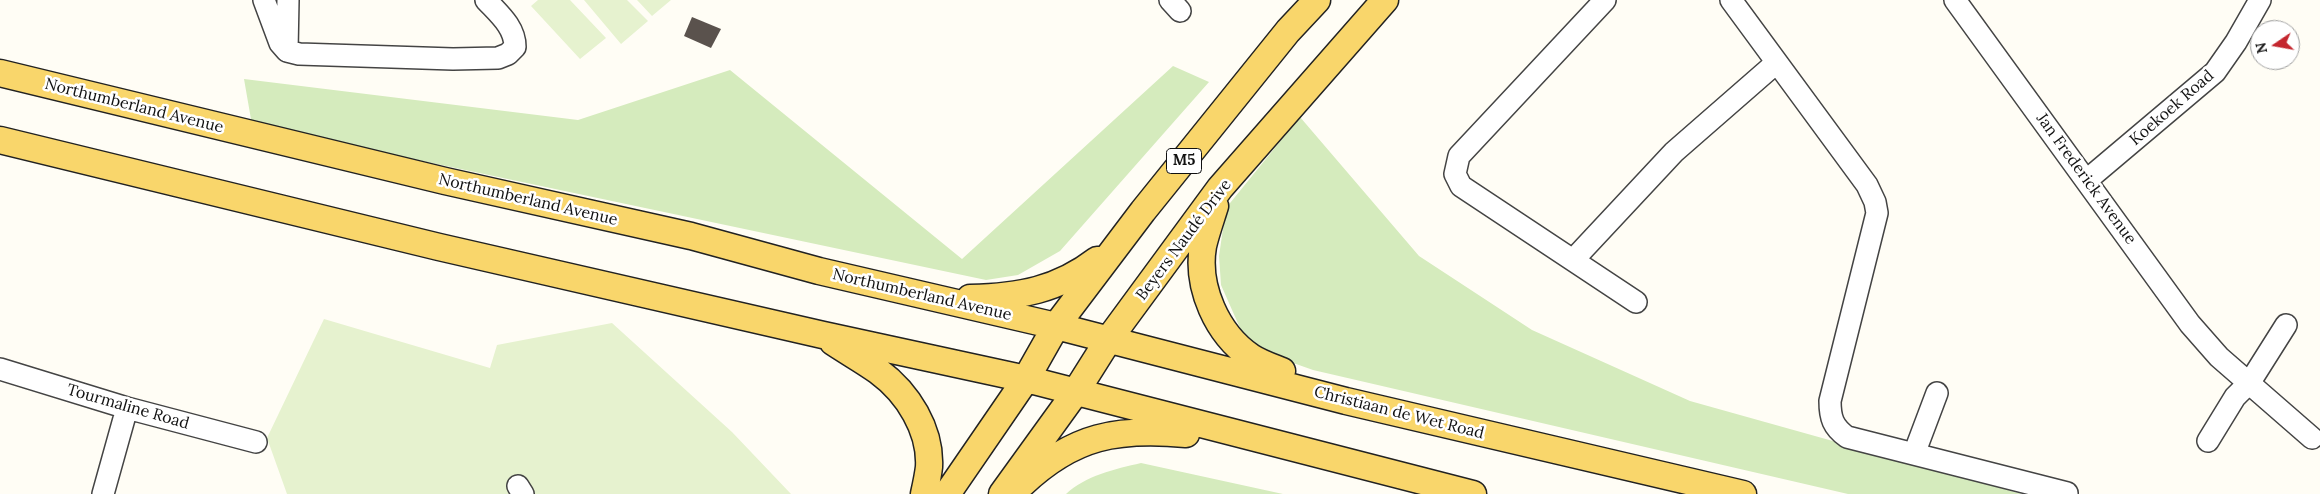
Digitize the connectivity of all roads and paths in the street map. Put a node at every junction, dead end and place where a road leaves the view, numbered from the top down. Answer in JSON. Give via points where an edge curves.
{"nodes":[{"id":1,"x":264,"y":0,"type":"edge"},
{"id":2,"x":288,"y":0,"type":"edge"},
{"id":3,"x":486,"y":0,"type":"edge"},
{"id":4,"x":1317,"y":0,"type":"edge"},
{"id":5,"x":1385,"y":0,"type":"edge"},
{"id":6,"x":1605,"y":0,"type":"edge"},
{"id":7,"x":1731,"y":0,"type":"edge"},
{"id":8,"x":1955,"y":0,"type":"edge"},
{"id":9,"x":2260,"y":0,"type":"edge"},
{"id":10,"x":287,"y":51,"type":"junction"},
{"id":11,"x":1776,"y":63,"type":"junction"},
{"id":12,"x":0,"y":73,"type":"edge"},
{"id":13,"x":0,"y":140,"type":"edge"},
{"id":14,"x":2087,"y":180,"type":"junction"},
{"id":15,"x":1220,"y":188,"type":"junction"},
{"id":16,"x":1119,"y":243,"type":"junction"},
{"id":17,"x":1574,"y":259,"type":"junction"},
{"id":18,"x":924,"y":297,"type":"junction"},
{"id":19,"x":1636,"y":302,"type":"dead end"},
{"id":20,"x":2286,"y":325,"type":"dead end"},
{"id":21,"x":1056,"y":326,"type":"junction"},
{"id":22,"x":823,"y":335,"type":"junction"},
{"id":23,"x":1110,"y":339,"type":"junction"},
{"id":24,"x":0,"y":369,"type":"edge"},
{"id":25,"x":1026,"y":379,"type":"junction"},
{"id":26,"x":2250,"y":382,"type":"junction"},
{"id":27,"x":1074,"y":393,"type":"junction"},
{"id":28,"x":1937,"y":393,"type":"dead end"},
{"id":29,"x":1346,"y":401,"type":"junction"},
{"id":30,"x":127,"y":408,"type":"junction"},
{"id":31,"x":2312,"y":438,"type":"dead end"},
{"id":32,"x":2208,"y":441,"type":"dead end"},
{"id":33,"x":256,"y":442,"type":"dead end"},
{"id":34,"x":1269,"y":442,"type":"junction"},
{"id":35,"x":1914,"y":454,"type":"junction"},
{"id":36,"x":2067,"y":493,"type":"edge"},
{"id":37,"x":102,"y":494,"type":"edge"},
{"id":38,"x":924,"y":494,"type":"edge"},
{"id":39,"x":947,"y":494,"type":"edge"},
{"id":40,"x":1002,"y":494,"type":"edge"},
{"id":41,"x":1011,"y":494,"type":"edge"},
{"id":42,"x":1473,"y":494,"type":"edge"},
{"id":43,"x":1743,"y":494,"type":"edge"}],
"edges":[{"from":1,"to":10,"type":"street","via":[[272,27]]},
{"from":2,"to":10,"type":"street"},
{"from":3,"to":10,"type":"street","via":[[507,23],[515,38],[515,47],[498,58]]},
{"from":4,"to":16,"type":"main road","number":"M5","via":[[1288,31]]},
{"from":5,"to":15,"type":"main road","name":"Beyers Naudé Drive","number":"M5"},
{"from":6,"to":17,"type":"street","via":[[1459,156],[1455,166],[1461,186]]},
{"from":7,"to":11,"type":"street"},
{"from":8,"to":14,"type":"street","name":"Jan Frederick Avenue"},
{"from":9,"to":14,"type":"street","name":"Koekoek Road","via":[[2215,72]]},
{"from":11,"to":17,"type":"street","via":[[1674,152]]},
{"from":11,"to":35,"type":"street","via":[[1866,185],[1876,207],[1830,401],[1832,421],[1846,437]]},
{"from":12,"to":18,"type":"main road","name":"Northumberland Avenue","via":[[435,179],[691,236]]},
{"from":13,"to":22,"type":"main road","via":[[440,247]]},
{"from":14,"to":26,"type":"street","name":"Jan Frederick Avenue","via":[[2190,324],[2219,357]]},
{"from":15,"to":23,"type":"main road","name":"Beyers Naudé Drive","number":"M5"},
{"from":15,"to":29,"type":"main road","via":[[1203,247],[1202,274],[1208,301],[1222,328],[1251,357]]},
{"from":16,"to":18,"type":"main road","via":[[1084,270],[1040,291],[972,298]]},
{"from":16,"to":21,"type":"main road","number":"M5"},
{"from":17,"to":19,"type":"street"},
{"from":18,"to":21,"type":"main road","name":"Northumberland Avenue"},
{"from":20,"to":26,"type":"street"},
{"from":21,"to":23,"type":"main road","name":"Christiaan de Wet Road"},
{"from":21,"to":25,"type":"main road","number":"M5"},
{"from":22,"to":25,"type":"main road"},
{"from":22,"to":38,"type":"main road","via":[[879,372],[914,411],[928,446],[929,467]]},
{"from":23,"to":27,"type":"main road","name":"Beyers Naudé Drive","number":"M5"},
{"from":23,"to":29,"type":"main road","name":"Christiaan de Wet Road"},
{"from":24,"to":30,"type":"street","name":"Tourmaline Road"},
{"from":25,"to":27,"type":"main road"},
{"from":25,"to":39,"type":"main road","number":"M5"},
{"from":26,"to":31,"type":"street","name":"Jan Frederick Avenue"},
{"from":26,"to":32,"type":"street","via":[[2235,397]]},
{"from":27,"to":34,"type":"main road"},
{"from":27,"to":40,"type":"main road","name":"Beyers Naudé Drive","number":"M5"},
{"from":28,"to":35,"type":"street"},
{"from":29,"to":43,"type":"main road","name":"Christiaan de Wet Road"},
{"from":30,"to":33,"type":"street","name":"Tourmaline Road"},
{"from":30,"to":37,"type":"street"},
{"from":34,"to":41,"type":"main road","via":[[1150,431],[1112,434],[1084,442],[1053,457]]},
{"from":34,"to":42,"type":"main road"},
{"from":35,"to":36,"type":"street"}]}
